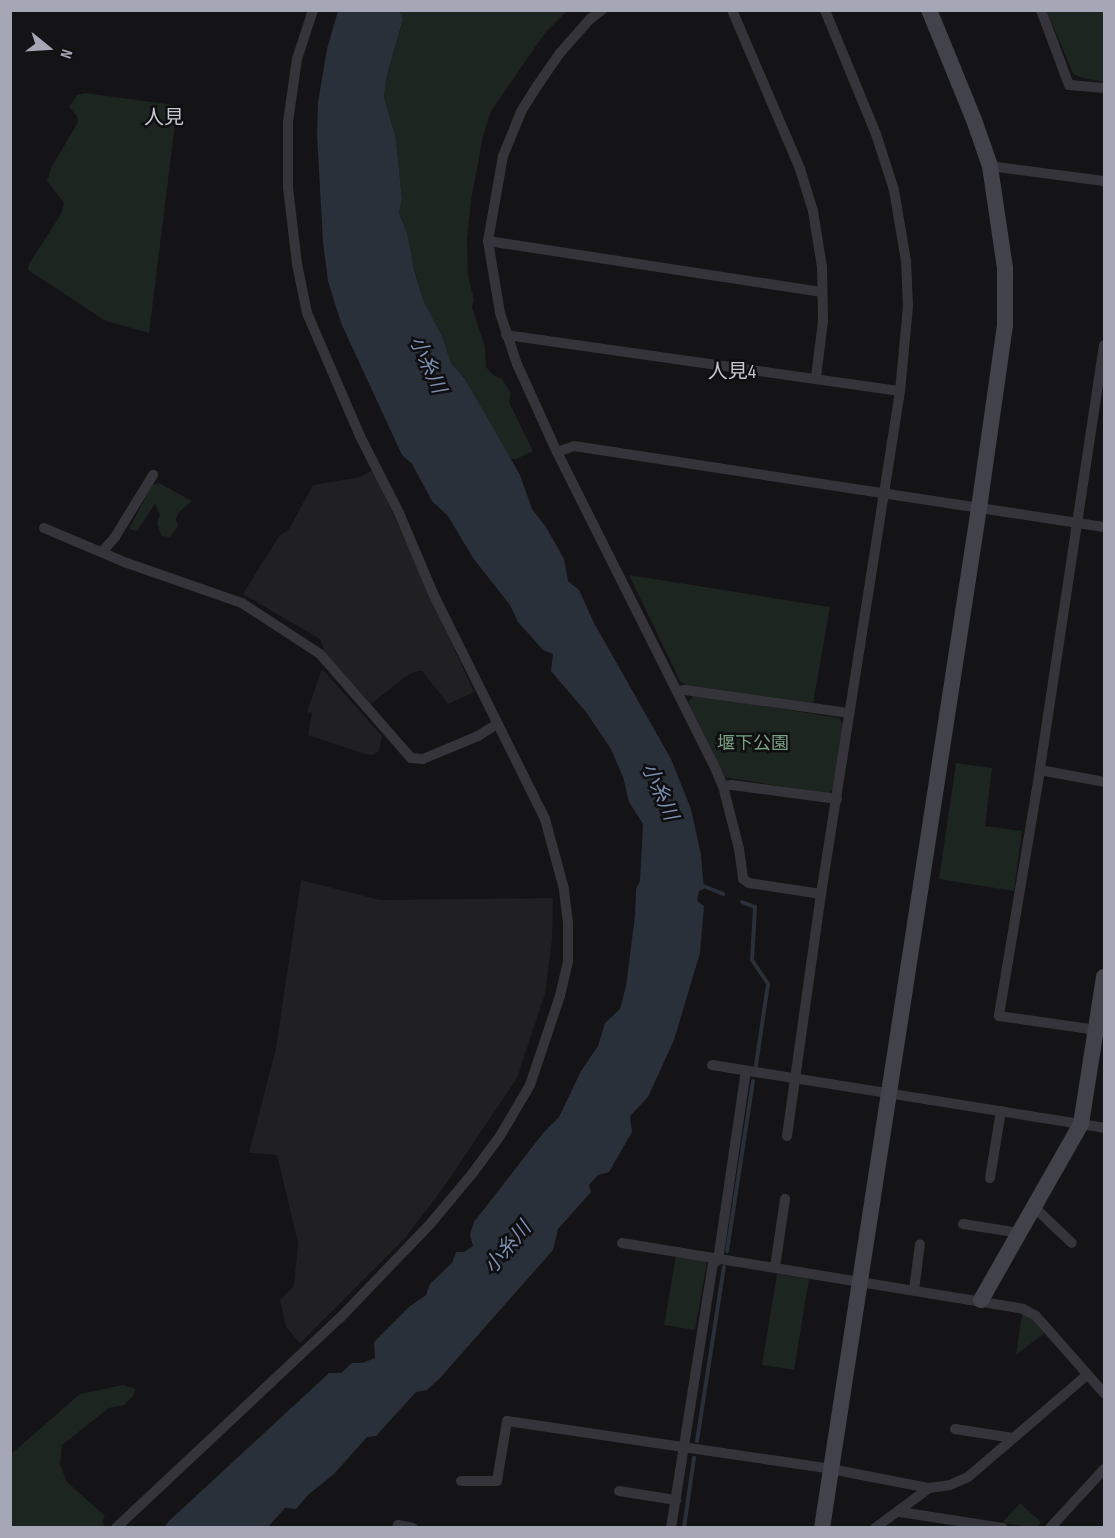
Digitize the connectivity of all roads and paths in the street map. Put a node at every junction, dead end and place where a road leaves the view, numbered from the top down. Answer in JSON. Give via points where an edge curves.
{"nodes":[{"id":1,"x":313,"y":10,"type":"edge"},
{"id":2,"x":602,"y":10,"type":"edge"},
{"id":3,"x":732,"y":10,"type":"edge"},
{"id":4,"x":825,"y":10,"type":"edge"},
{"id":5,"x":929,"y":10,"type":"edge"},
{"id":6,"x":1041,"y":10,"type":"edge"},
{"id":7,"x":1104,"y":88,"type":"edge"},
{"id":8,"x":990,"y":166,"type":"junction"},
{"id":9,"x":1104,"y":181,"type":"edge"},
{"id":10,"x":488,"y":241,"type":"junction"},
{"id":11,"x":822,"y":292,"type":"junction"},
{"id":12,"x":506,"y":335,"type":"junction"},
{"id":13,"x":1104,"y":345,"type":"edge"},
{"id":14,"x":816,"y":377,"type":"junction"},
{"id":15,"x":900,"y":391,"type":"junction"},
{"id":16,"x":557,"y":452,"type":"junction"},
{"id":17,"x":153,"y":475,"type":"dead end"},
{"id":18,"x":882,"y":492,"type":"junction"},
{"id":19,"x":979,"y":508,"type":"junction"},
{"id":20,"x":1076,"y":523,"type":"junction"},
{"id":21,"x":1104,"y":527,"type":"edge"},
{"id":22,"x":44,"y":528,"type":"dead end"},
{"id":23,"x":102,"y":552,"type":"junction"},
{"id":24,"x":678,"y":691,"type":"junction"},
{"id":25,"x":849,"y":713,"type":"junction"},
{"id":26,"x":497,"y":724,"type":"junction"},
{"id":27,"x":1040,"y":770,"type":"junction"},
{"id":28,"x":1104,"y":782,"type":"edge"},
{"id":29,"x":723,"y":786,"type":"junction"},
{"id":30,"x":837,"y":799,"type":"junction"},
{"id":31,"x":821,"y":894,"type":"junction"},
{"id":32,"x":1104,"y":977,"type":"edge"},
{"id":33,"x":1100,"y":1031,"type":"edge"},
{"id":34,"x":712,"y":1065,"type":"dead end"},
{"id":35,"x":747,"y":1071,"type":"junction"},
{"id":36,"x":795,"y":1080,"type":"junction"},
{"id":37,"x":888,"y":1094,"type":"junction"},
{"id":38,"x":1001,"y":1111,"type":"junction"},
{"id":39,"x":1081,"y":1124,"type":"junction"},
{"id":40,"x":1104,"y":1128,"type":"edge"},
{"id":41,"x":787,"y":1136,"type":"dead end"},
{"id":42,"x":990,"y":1178,"type":"dead end"},
{"id":43,"x":785,"y":1199,"type":"dead end"},
{"id":44,"x":1034,"y":1207,"type":"junction"},
{"id":45,"x":963,"y":1224,"type":"dead end"},
{"id":46,"x":1019,"y":1233,"type":"junction"},
{"id":47,"x":622,"y":1243,"type":"dead end"},
{"id":48,"x":1072,"y":1243,"type":"dead end"},
{"id":49,"x":920,"y":1244,"type":"dead end"},
{"id":50,"x":718,"y":1260,"type":"junction"},
{"id":51,"x":775,"y":1267,"type":"junction"},
{"id":52,"x":860,"y":1281,"type":"junction"},
{"id":53,"x":914,"y":1290,"type":"junction"},
{"id":54,"x":981,"y":1300,"type":"junction"},
{"id":55,"x":1087,"y":1375,"type":"junction"},
{"id":56,"x":1104,"y":1393,"type":"edge"},
{"id":57,"x":955,"y":1429,"type":"dead end"},
{"id":58,"x":1013,"y":1438,"type":"junction"},
{"id":59,"x":684,"y":1449,"type":"junction"},
{"id":60,"x":831,"y":1468,"type":"junction"},
{"id":61,"x":1104,"y":1469,"type":"edge"},
{"id":62,"x":460,"y":1481,"type":"dead end"},
{"id":63,"x":929,"y":1488,"type":"junction"},
{"id":64,"x":619,"y":1491,"type":"dead end"},
{"id":65,"x":676,"y":1500,"type":"junction"},
{"id":66,"x":900,"y":1512,"type":"junction"},
{"id":67,"x":116,"y":1527,"type":"edge"},
{"id":68,"x":397,"y":1527,"type":"edge"},
{"id":69,"x":413,"y":1527,"type":"edge"},
{"id":70,"x":671,"y":1527,"type":"edge"},
{"id":71,"x":822,"y":1527,"type":"edge"},
{"id":72,"x":875,"y":1527,"type":"edge"},
{"id":73,"x":1003,"y":1527,"type":"edge"},
{"id":74,"x":1050,"y":1527,"type":"edge"}],
"edges":[{"from":1,"to":26,"type":"street","via":[[297,59],[288,122],[288,186],[297,264],[308,313],[360,436]]},
{"from":2,"to":10,"type":"street","via":[[560,52],[520,112],[503,156]]},
{"from":3,"to":11,"type":"street","via":[[800,169],[813,211]]},
{"from":4,"to":15,"type":"street","via":[[876,134],[894,190],[909,306]]},
{"from":5,"to":8,"type":"street"},
{"from":6,"to":7,"type":"street","via":[[1069,85]]},
{"from":8,"to":9,"type":"street"},
{"from":8,"to":19,"type":"street","via":[[1005,268],[1005,325]]},
{"from":10,"to":11,"type":"street"},
{"from":10,"to":12,"type":"street"},
{"from":11,"to":14,"type":"street","via":[[823,321]]},
{"from":12,"to":14,"type":"street"},
{"from":12,"to":16,"type":"street"},
{"from":13,"to":20,"type":"street"},
{"from":14,"to":15,"type":"street"},
{"from":15,"to":18,"type":"street"},
{"from":16,"to":18,"type":"street","via":[[574,446]]},
{"from":16,"to":24,"type":"street"},
{"from":17,"to":23,"type":"street"},
{"from":18,"to":19,"type":"street"},
{"from":18,"to":25,"type":"street"},
{"from":19,"to":20,"type":"street"},
{"from":19,"to":37,"type":"street"},
{"from":20,"to":21,"type":"street"},
{"from":20,"to":27,"type":"street"},
{"from":22,"to":23,"type":"street"},
{"from":23,"to":26,"type":"street","via":[[242,603],[300,641],[327,662],[411,758],[423,759]]},
{"from":24,"to":25,"type":"street"},
{"from":24,"to":29,"type":"street"},
{"from":25,"to":30,"type":"street"},
{"from":26,"to":67,"type":"street","via":[[545,819],[560,865],[568,923],[568,960],[561,996],[530,1085],[472,1174],[405,1251],[332,1326]]},
{"from":27,"to":28,"type":"street"},
{"from":27,"to":33,"type":"street","via":[[999,1017]]},
{"from":29,"to":30,"type":"street"},
{"from":29,"to":31,"type":"street","via":[[740,849],[743,879]]},
{"from":30,"to":31,"type":"street"},
{"from":31,"to":36,"type":"street"},
{"from":32,"to":33,"type":"street"},
{"from":33,"to":39,"type":"street"},
{"from":34,"to":35,"type":"street"},
{"from":35,"to":36,"type":"street"},
{"from":35,"to":50,"type":"street"},
{"from":36,"to":37,"type":"street"},
{"from":36,"to":41,"type":"street"},
{"from":37,"to":38,"type":"street"},
{"from":37,"to":52,"type":"street"},
{"from":38,"to":39,"type":"street"},
{"from":38,"to":42,"type":"street"},
{"from":39,"to":40,"type":"street"},
{"from":39,"to":44,"type":"street"},
{"from":43,"to":51,"type":"street"},
{"from":44,"to":46,"type":"street"},
{"from":44,"to":48,"type":"street"},
{"from":45,"to":46,"type":"street"},
{"from":46,"to":54,"type":"street"},
{"from":47,"to":50,"type":"street"},
{"from":49,"to":53,"type":"street"},
{"from":50,"to":51,"type":"street"},
{"from":50,"to":59,"type":"street","via":[[713,1264]]},
{"from":51,"to":52,"type":"street"},
{"from":52,"to":53,"type":"street"},
{"from":52,"to":60,"type":"street"},
{"from":53,"to":54,"type":"street"},
{"from":54,"to":55,"type":"street","via":[[1023,1309],[1036,1316]]},
{"from":55,"to":56,"type":"street"},
{"from":55,"to":58,"type":"street"},
{"from":57,"to":58,"type":"street"},
{"from":58,"to":63,"type":"street","via":[[968,1477]]},
{"from":59,"to":60,"type":"street"},
{"from":59,"to":62,"type":"street","via":[[507,1421],[497,1481]]},
{"from":59,"to":65,"type":"street"},
{"from":60,"to":63,"type":"street"},
{"from":60,"to":71,"type":"street"},
{"from":61,"to":74,"type":"street"},
{"from":63,"to":66,"type":"street"},
{"from":64,"to":65,"type":"street"},
{"from":65,"to":70,"type":"street"},
{"from":66,"to":72,"type":"street"},
{"from":66,"to":73,"type":"street"},
{"from":68,"to":69,"type":"street"}]}
